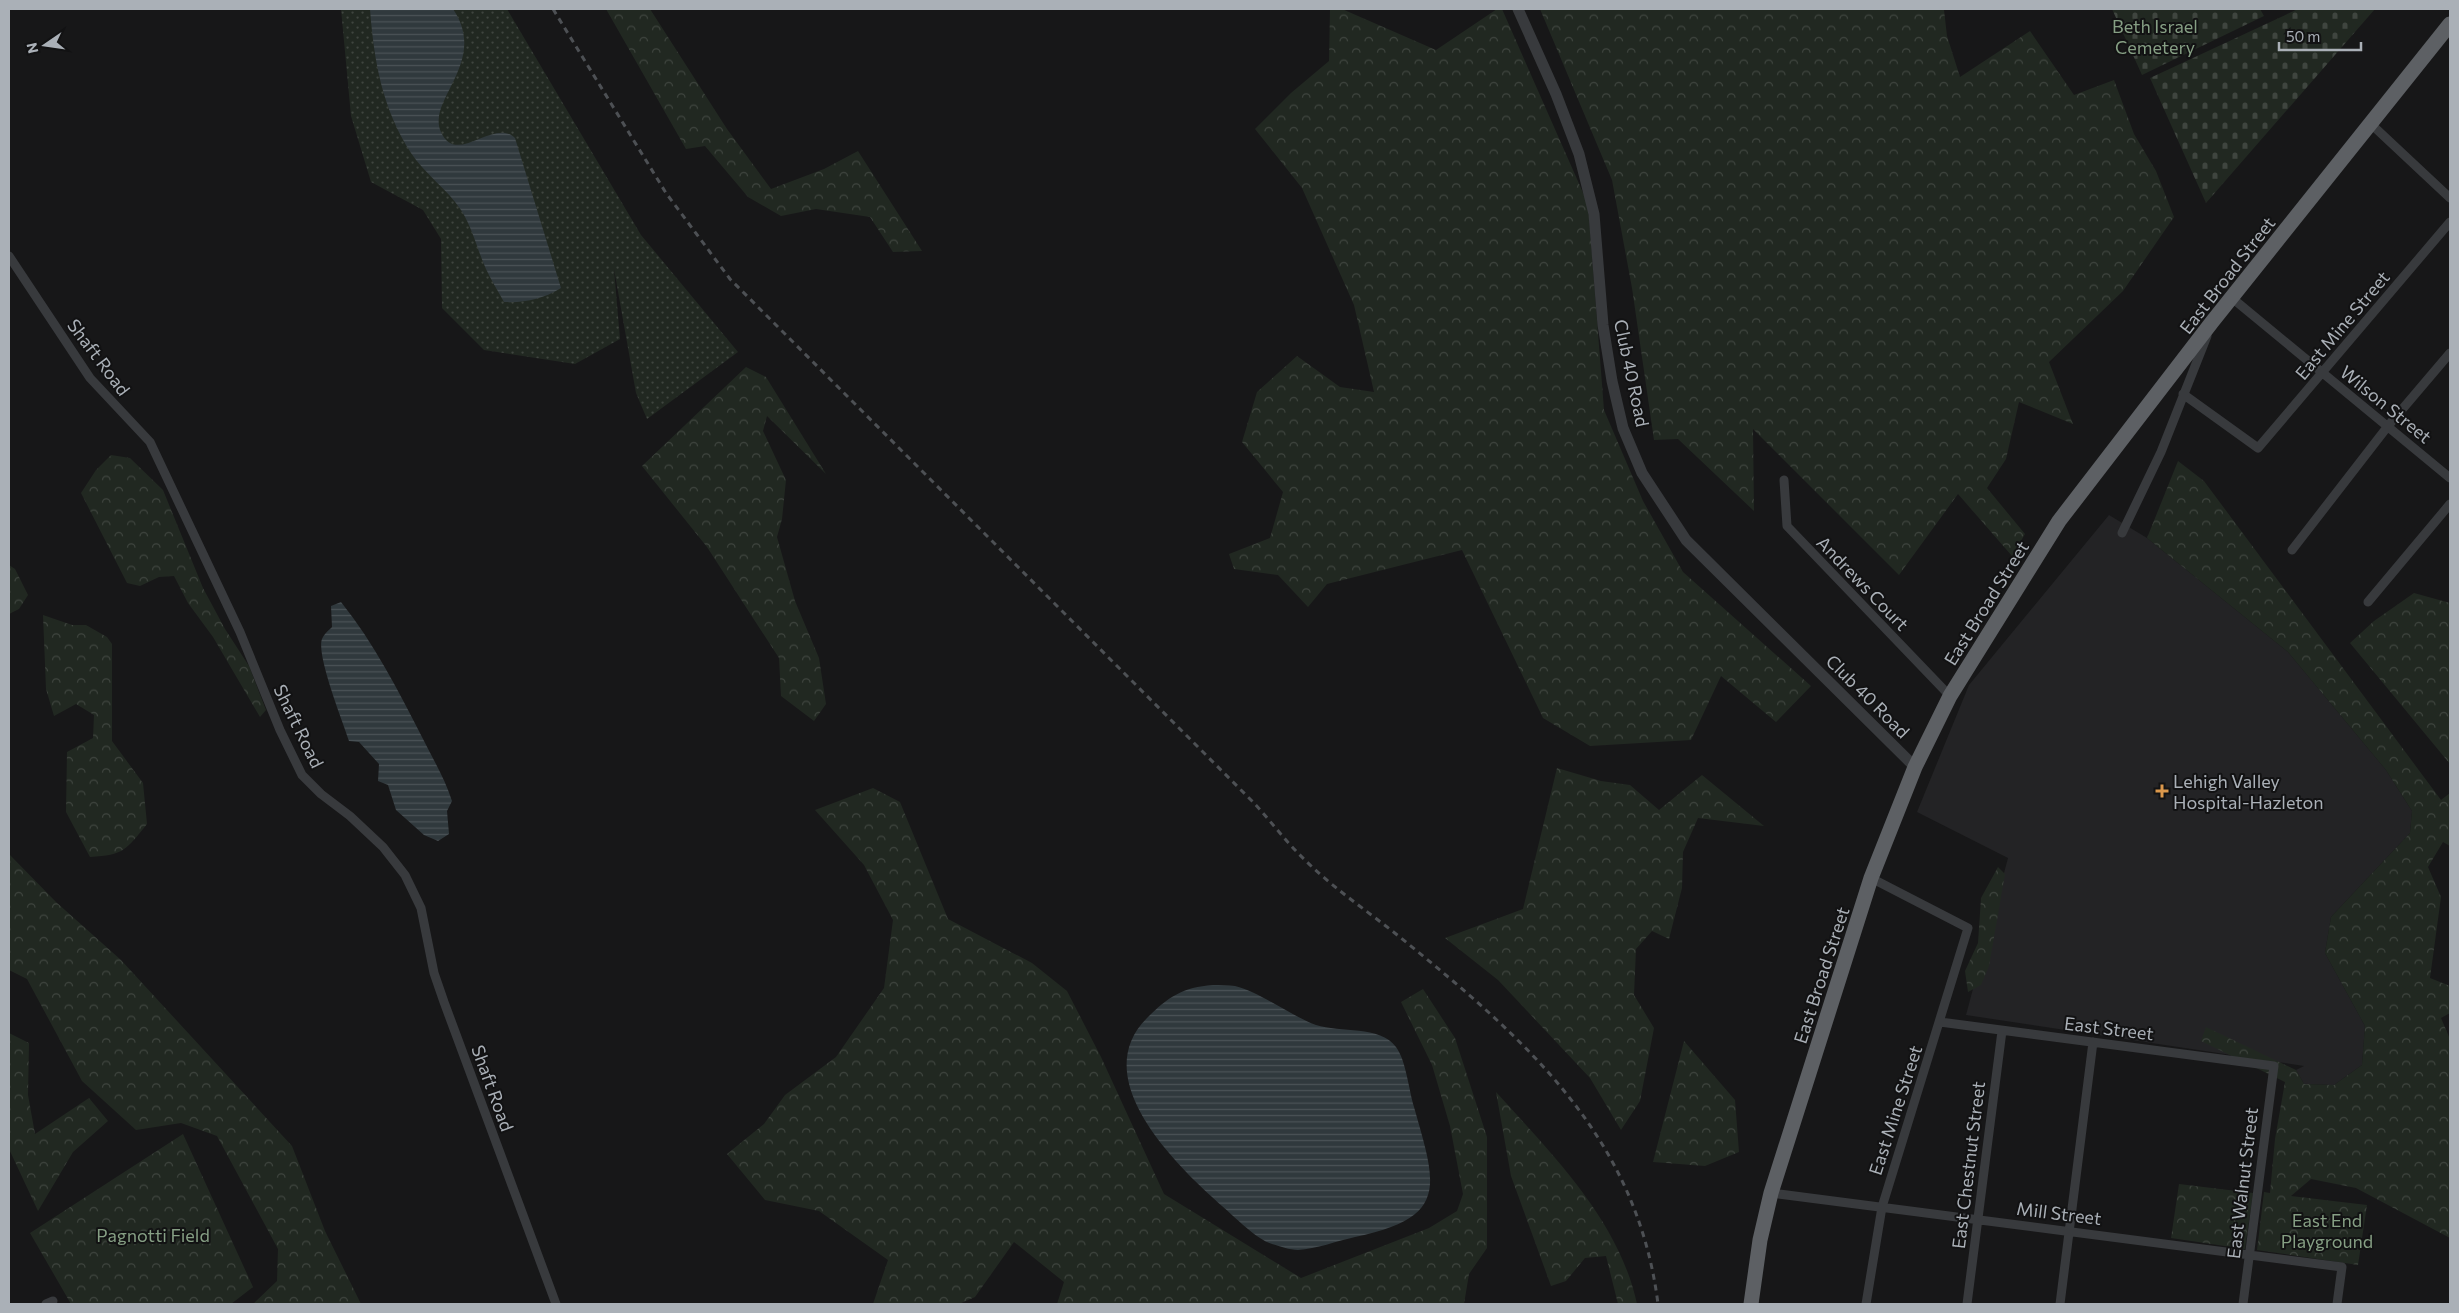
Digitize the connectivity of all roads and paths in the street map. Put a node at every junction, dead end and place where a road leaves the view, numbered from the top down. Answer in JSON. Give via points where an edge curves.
{"nodes":[{"id":1,"x":1518,"y":9,"type":"edge"},
{"id":2,"x":2450,"y":24,"type":"edge"},
{"id":3,"x":2371,"y":124,"type":"junction"},
{"id":4,"x":2450,"y":198,"type":"edge"},
{"id":5,"x":2450,"y":222,"type":"edge"},
{"id":6,"x":9,"y":256,"type":"edge"},
{"id":7,"x":2232,"y":298,"type":"junction"},
{"id":8,"x":2212,"y":322,"type":"junction"},
{"id":9,"x":2450,"y":353,"type":"edge"},
{"id":10,"x":2322,"y":374,"type":"junction"},
{"id":11,"x":2183,"y":394,"type":"junction"},
{"id":12,"x":2388,"y":426,"type":"junction"},
{"id":13,"x":2450,"y":478,"type":"edge"},
{"id":14,"x":1784,"y":480,"type":"dead end"},
{"id":15,"x":2450,"y":504,"type":"edge"},
{"id":16,"x":2122,"y":533,"type":"dead end"},
{"id":17,"x":2292,"y":550,"type":"dead end"},
{"id":18,"x":2368,"y":602,"type":"dead end"},
{"id":19,"x":1950,"y":696,"type":"junction"},
{"id":20,"x":1915,"y":768,"type":"junction"},
{"id":21,"x":1871,"y":878,"type":"junction"},
{"id":22,"x":1940,"y":1022,"type":"junction"},
{"id":23,"x":2002,"y":1030,"type":"junction"},
{"id":24,"x":2094,"y":1042,"type":"junction"},
{"id":25,"x":2274,"y":1066,"type":"joint"},
{"id":26,"x":1771,"y":1193,"type":"junction"},
{"id":27,"x":1882,"y":1207,"type":"junction"},
{"id":28,"x":1978,"y":1219,"type":"junction"},
{"id":29,"x":2069,"y":1231,"type":"junction"},
{"id":30,"x":2250,"y":1255,"type":"junction"},
{"id":31,"x":556,"y":1304,"type":"edge"},
{"id":32,"x":1751,"y":1304,"type":"edge"},
{"id":33,"x":1866,"y":1304,"type":"edge"},
{"id":34,"x":1967,"y":1304,"type":"edge"},
{"id":35,"x":2060,"y":1304,"type":"edge"},
{"id":36,"x":2243,"y":1304,"type":"edge"},
{"id":37,"x":2337,"y":1304,"type":"edge"}],
"edges":[{"from":1,"to":20,"type":"street","name":"Club 40 Road","via":[[1579,154],[1594,214],[1603,325],[1612,380],[1623,428],[1642,473],[1686,540]]},
{"from":2,"to":3,"type":"highway","name":"East Broad Street"},
{"from":3,"to":4,"type":"street"},
{"from":3,"to":7,"type":"highway","name":"East Broad Street"},
{"from":5,"to":10,"type":"street","name":"East Mine Street"},
{"from":6,"to":31,"type":"street","name":"Shaft Road","via":[[90,378],[150,442],[240,632],[280,730],[302,774],[383,847],[405,875],[421,908],[434,973],[444,1002]]},
{"from":7,"to":8,"type":"highway","name":"East Broad Street"},
{"from":7,"to":10,"type":"street","name":"Wilson Street"},
{"from":8,"to":11,"type":"street"},
{"from":8,"to":19,"type":"highway","name":"East Broad Street","via":[[2059,521]]},
{"from":9,"to":12,"type":"street"},
{"from":10,"to":11,"type":"street","name":"East Mine Street","via":[[2258,448]]},
{"from":10,"to":12,"type":"street","name":"Wilson Street"},
{"from":11,"to":16,"type":"street","via":[[2161,452]]},
{"from":12,"to":13,"type":"street","name":"Wilson Street"},
{"from":12,"to":17,"type":"street"},
{"from":14,"to":19,"type":"street","name":"Andrews Court","via":[[1786,526]]},
{"from":15,"to":18,"type":"street"},
{"from":19,"to":20,"type":"highway","name":"East Broad Street"},
{"from":20,"to":21,"type":"highway","name":"East Broad Street"},
{"from":21,"to":22,"type":"street","name":"East Mine Street","via":[[1968,928]]},
{"from":21,"to":26,"type":"highway","name":"East Broad Street"},
{"from":22,"to":23,"type":"street","name":"East Street"},
{"from":22,"to":27,"type":"street","name":"East Mine Street"},
{"from":23,"to":24,"type":"street","name":"East Street"},
{"from":23,"to":28,"type":"street","name":"East Chestnut Street"},
{"from":24,"to":25,"type":"street","name":"East Street"},
{"from":24,"to":29,"type":"street"},
{"from":25,"to":30,"type":"street","name":"East Walnut Street"},
{"from":26,"to":27,"type":"street","name":"Mill Street"},
{"from":26,"to":32,"type":"highway","name":"East Broad Street"},
{"from":27,"to":28,"type":"street","name":"Mill Street"},
{"from":27,"to":33,"type":"street","name":"East Mine Street"},
{"from":28,"to":29,"type":"street","name":"Mill Street"},
{"from":28,"to":34,"type":"street","name":"East Chestnut Street"},
{"from":29,"to":30,"type":"street","name":"Mill Street"},
{"from":29,"to":35,"type":"street"},
{"from":30,"to":36,"type":"street","name":"East Walnut Street"},
{"from":30,"to":37,"type":"street","name":"Mill Street","via":[[2342,1267]]}]}
